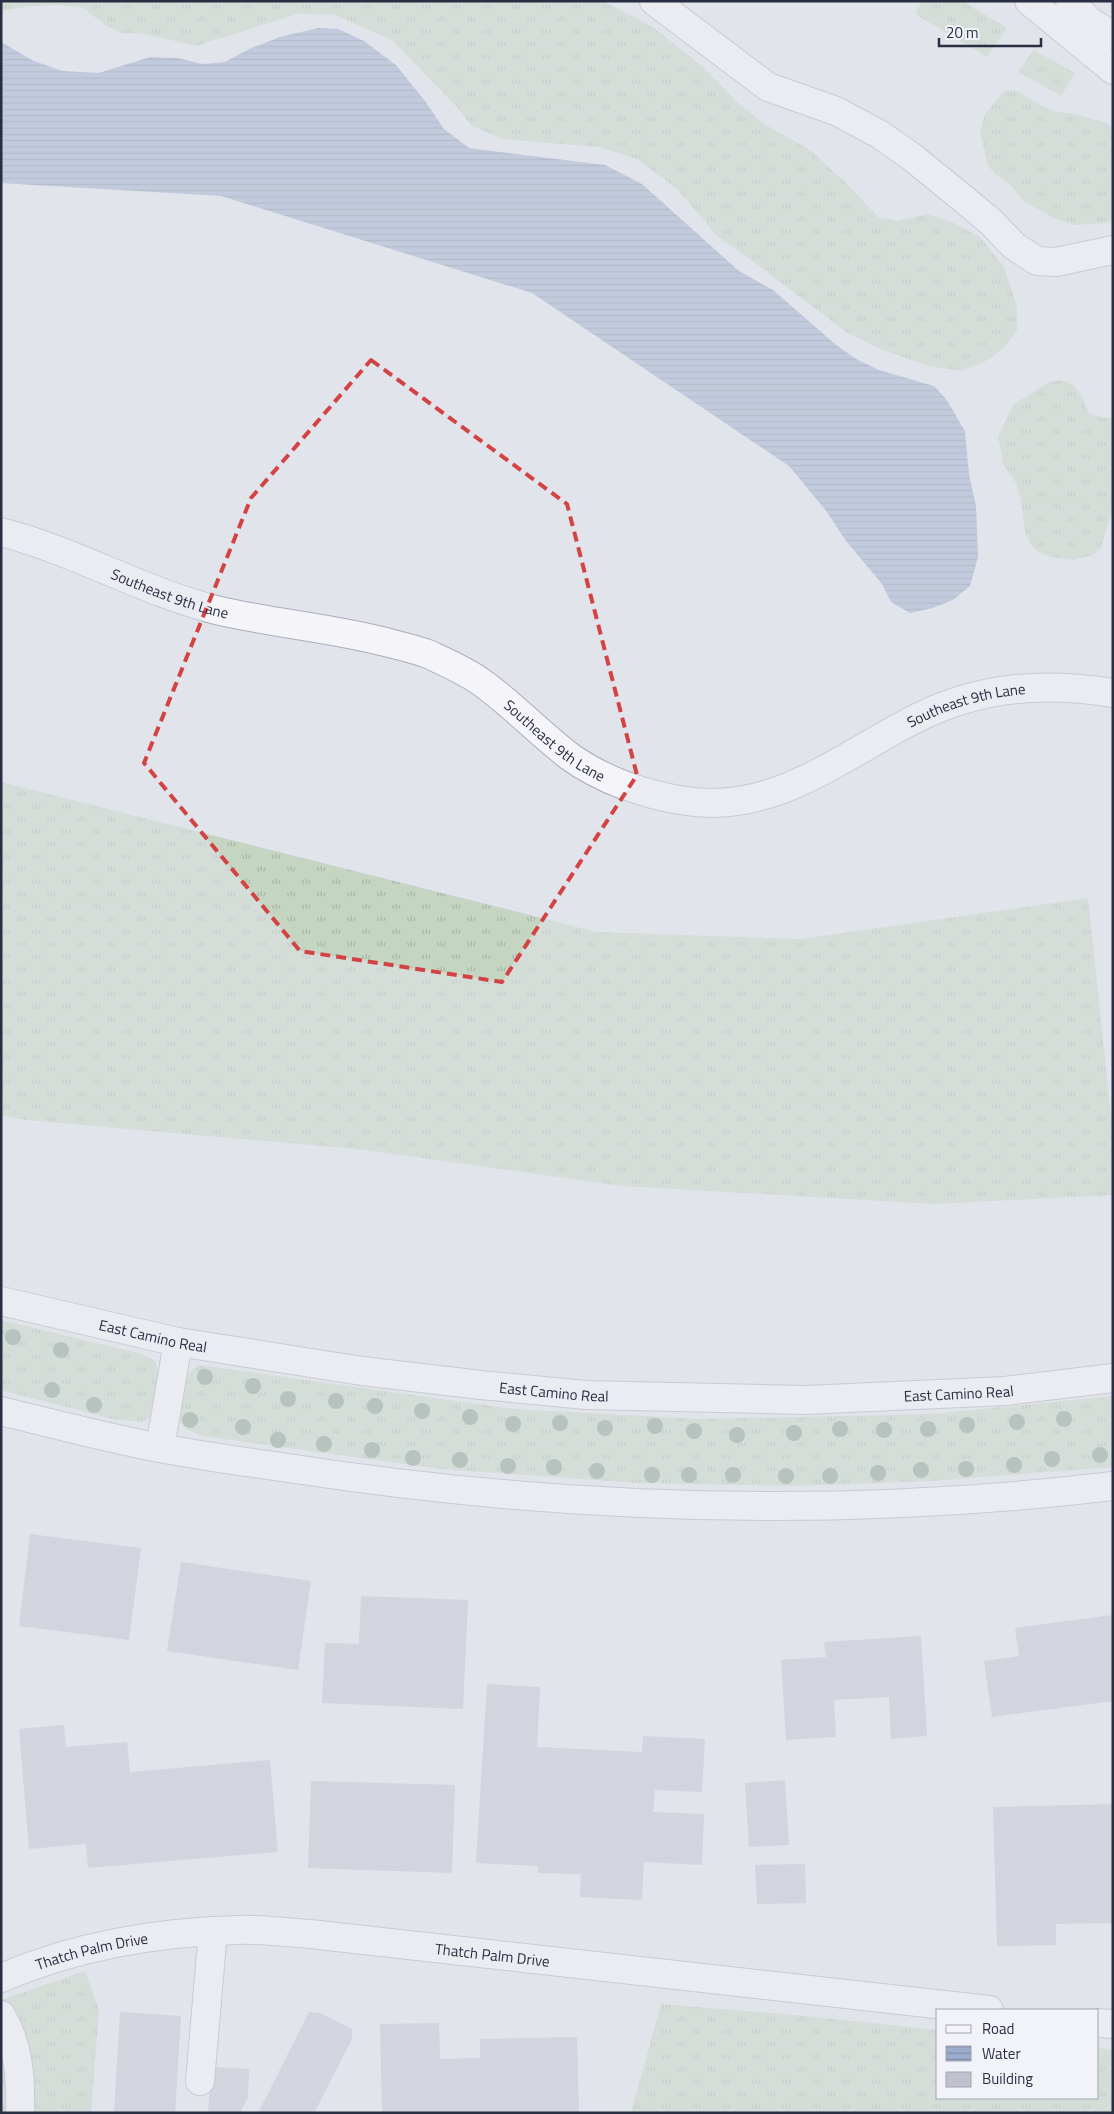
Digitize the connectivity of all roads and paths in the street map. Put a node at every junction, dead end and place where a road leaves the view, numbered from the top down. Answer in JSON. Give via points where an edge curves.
{"nodes":[{"id":1,"x":654,"y":1,"type":"edge"},
{"id":2,"x":1030,"y":1,"type":"edge"},
{"id":3,"x":1070,"y":1,"type":"edge"},
{"id":4,"x":1113,"y":36,"type":"edge"},
{"id":5,"x":1113,"y":70,"type":"edge"},
{"id":6,"x":1113,"y":250,"type":"edge"},
{"id":7,"x":1,"y":532,"type":"edge"},
{"id":8,"x":1113,"y":693,"type":"edge"},
{"id":9,"x":1,"y":1301,"type":"edge"},
{"id":10,"x":178,"y":1342,"type":"junction"},
{"id":11,"x":1113,"y":1378,"type":"edge"},
{"id":12,"x":1,"y":1411,"type":"edge"},
{"id":13,"x":160,"y":1448,"type":"junction"},
{"id":14,"x":1113,"y":1486,"type":"edge"},
{"id":15,"x":212,"y":1931,"type":"junction"},
{"id":16,"x":1,"y":1978,"type":"edge"},
{"id":17,"x":980,"y":2009,"type":"edge"},
{"id":18,"x":1,"y":2015,"type":"edge"},
{"id":19,"x":1099,"y":2022,"type":"edge"},
{"id":20,"x":1113,"y":2024,"type":"edge"},
{"id":21,"x":200,"y":2081,"type":"dead end"},
{"id":22,"x":20,"y":2113,"type":"edge"}],
"edges":[{"from":1,"to":6,"type":"street","via":[[768,87],[836,111],[912,156],[1014,246],[1037,261],[1056,262]]},
{"from":2,"to":5,"type":"street"},
{"from":3,"to":4,"type":"street","via":[[1089,21]]},
{"from":7,"to":8,"type":"street","name":"Southeast 9th Lane","via":[[36,540],[157,591],[215,610],[361,635],[426,653],[480,681],[571,757],[606,778],[687,801],[728,803],[769,795],[811,778],[920,716],[1001,690],[1043,687]]},
{"from":9,"to":10,"type":"street","name":"East Camino Real"},
{"from":10,"to":11,"type":"street","name":"East Camino Real","via":[[362,1371],[586,1395],[805,1400],[1005,1391]]},
{"from":10,"to":13,"type":"street"},
{"from":12,"to":13,"type":"street"},
{"from":13,"to":14,"type":"street","via":[[435,1488],[637,1504],[824,1506],[938,1502]]},
{"from":15,"to":16,"type":"street","name":"Thatch Palm Drive","via":[[168,1934],[98,1946],[30,1965]]},
{"from":15,"to":17,"type":"street","name":"Thatch Palm Drive","via":[[310,1934]]},
{"from":15,"to":21,"type":"street"},
{"from":18,"to":22,"type":"street","via":[[12,2037],[19,2064]]},
{"from":19,"to":20,"type":"street"}]}
